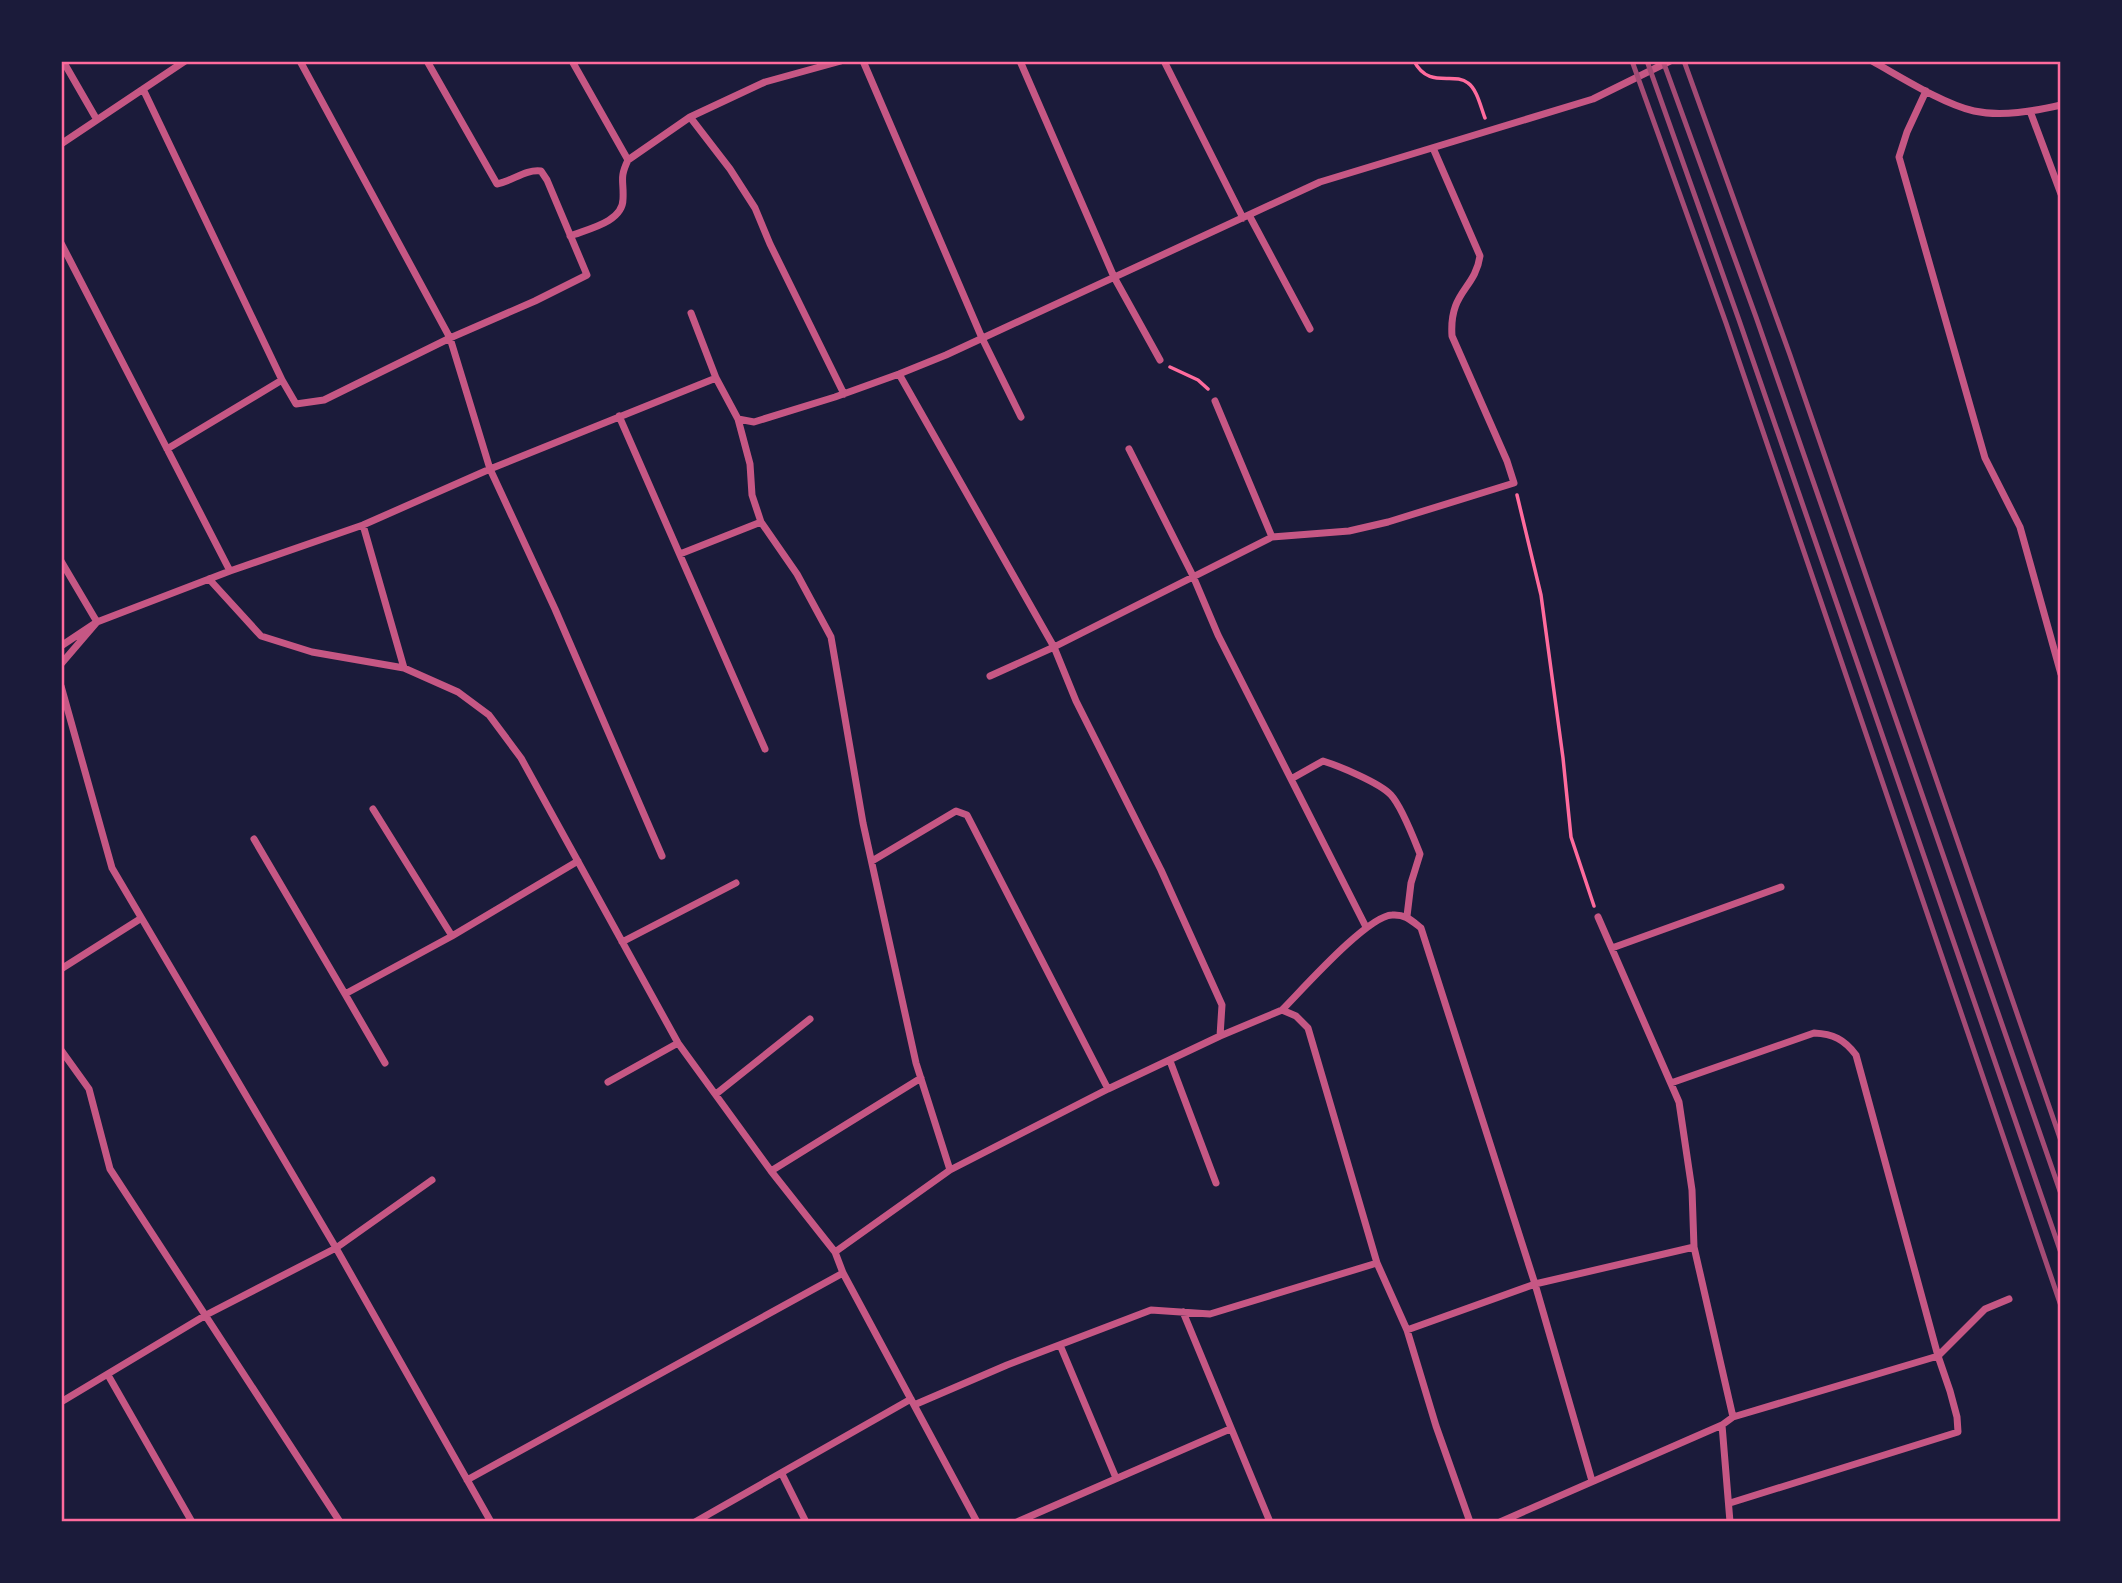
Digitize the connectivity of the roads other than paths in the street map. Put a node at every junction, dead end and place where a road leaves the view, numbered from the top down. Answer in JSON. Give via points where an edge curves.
{"nodes":[{"id":1,"x":63,"y":61,"type":"edge"},
{"id":2,"x":185,"y":61,"type":"edge"},
{"id":3,"x":300,"y":61,"type":"edge"},
{"id":4,"x":427,"y":61,"type":"edge"},
{"id":5,"x":572,"y":61,"type":"edge"},
{"id":6,"x":841,"y":61,"type":"edge"},
{"id":7,"x":863,"y":61,"type":"edge"},
{"id":8,"x":1020,"y":61,"type":"edge"},
{"id":9,"x":1164,"y":61,"type":"edge"},
{"id":10,"x":1670,"y":61,"type":"edge"},
{"id":11,"x":1872,"y":61,"type":"edge"},
{"id":12,"x":143,"y":89,"type":"junction"},
{"id":13,"x":1926,"y":91,"type":"junction"},
{"id":14,"x":2061,"y":105,"type":"edge"},
{"id":15,"x":2031,"y":111,"type":"junction"},
{"id":16,"x":690,"y":117,"type":"junction"},
{"id":17,"x":97,"y":120,"type":"junction"},
{"id":18,"x":61,"y":144,"type":"edge"},
{"id":19,"x":1433,"y":148,"type":"junction"},
{"id":20,"x":628,"y":160,"type":"junction"},
{"id":21,"x":2061,"y":194,"type":"edge"},
{"id":22,"x":1246,"y":216,"type":"junction"},
{"id":23,"x":570,"y":236,"type":"junction"},
{"id":24,"x":61,"y":243,"type":"edge"},
{"id":25,"x":1114,"y":277,"type":"junction"},
{"id":26,"x":691,"y":313,"type":"dead end"},
{"id":27,"x":1310,"y":329,"type":"dead end"},
{"id":28,"x":450,"y":338,"type":"junction"},
{"id":29,"x":982,"y":338,"type":"junction"},
{"id":30,"x":1160,"y":360,"type":"road end"},
{"id":31,"x":899,"y":374,"type":"junction"},
{"id":32,"x":716,"y":378,"type":"junction"},
{"id":33,"x":282,"y":380,"type":"junction"},
{"id":34,"x":844,"y":394,"type":"junction"},
{"id":35,"x":1215,"y":401,"type":"road end"},
{"id":36,"x":619,"y":416,"type":"junction"},
{"id":37,"x":1021,"y":417,"type":"dead end"},
{"id":38,"x":738,"y":419,"type":"junction"},
{"id":39,"x":167,"y":449,"type":"junction"},
{"id":40,"x":1129,"y":449,"type":"dead end"},
{"id":41,"x":490,"y":469,"type":"junction"},
{"id":42,"x":761,"y":522,"type":"junction"},
{"id":43,"x":363,"y":525,"type":"junction"},
{"id":44,"x":1272,"y":537,"type":"junction"},
{"id":45,"x":680,"y":554,"type":"junction"},
{"id":46,"x":61,"y":561,"type":"edge"},
{"id":47,"x":230,"y":571,"type":"junction"},
{"id":48,"x":1193,"y":576,"type":"junction"},
{"id":49,"x":209,"y":579,"type":"junction"},
{"id":50,"x":97,"y":622,"type":"junction"},
{"id":51,"x":61,"y":646,"type":"edge"},
{"id":52,"x":1054,"y":647,"type":"junction"},
{"id":53,"x":61,"y":664,"type":"edge"},
{"id":54,"x":404,"y":668,"type":"junction"},
{"id":55,"x":2061,"y":674,"type":"edge"},
{"id":56,"x":990,"y":676,"type":"dead end"},
{"id":57,"x":61,"y":687,"type":"edge"},
{"id":58,"x":765,"y":749,"type":"dead end"},
{"id":59,"x":1291,"y":779,"type":"junction"},
{"id":60,"x":373,"y":809,"type":"dead end"},
{"id":61,"x":254,"y":839,"type":"dead end"},
{"id":62,"x":662,"y":856,"type":"dead end"},
{"id":63,"x":872,"y":861,"type":"junction"},
{"id":64,"x":578,"y":862,"type":"junction"},
{"id":65,"x":736,"y":883,"type":"dead end"},
{"id":66,"x":1781,"y":887,"type":"dead end"},
{"id":67,"x":1407,"y":916,"type":"junction"},
{"id":68,"x":1598,"y":917,"type":"road end"},
{"id":69,"x":140,"y":919,"type":"junction"},
{"id":70,"x":1366,"y":927,"type":"junction"},
{"id":71,"x":452,"y":936,"type":"junction"},
{"id":72,"x":622,"y":942,"type":"junction"},
{"id":73,"x":1612,"y":948,"type":"junction"},
{"id":74,"x":61,"y":969,"type":"edge"},
{"id":75,"x":345,"y":994,"type":"junction"},
{"id":76,"x":1282,"y":1010,"type":"junction"},
{"id":77,"x":810,"y":1019,"type":"dead end"},
{"id":78,"x":1220,"y":1036,"type":"junction"},
{"id":79,"x":678,"y":1043,"type":"junction"},
{"id":80,"x":61,"y":1050,"type":"edge"},
{"id":81,"x":1170,"y":1062,"type":"junction"},
{"id":82,"x":385,"y":1063,"type":"dead end"},
{"id":83,"x":920,"y":1078,"type":"junction"},
{"id":84,"x":608,"y":1082,"type":"dead end"},
{"id":85,"x":1671,"y":1083,"type":"junction"},
{"id":86,"x":1108,"y":1089,"type":"junction"},
{"id":87,"x":716,"y":1094,"type":"junction"},
{"id":88,"x":950,"y":1170,"type":"junction"},
{"id":89,"x":771,"y":1171,"type":"junction"},
{"id":90,"x":432,"y":1181,"type":"dead end"},
{"id":91,"x":1216,"y":1183,"type":"dead end"},
{"id":92,"x":1694,"y":1247,"type":"junction"},
{"id":93,"x":336,"y":1248,"type":"junction"},
{"id":94,"x":835,"y":1252,"type":"junction"},
{"id":95,"x":1377,"y":1263,"type":"junction"},
{"id":96,"x":843,"y":1273,"type":"junction"},
{"id":97,"x":1535,"y":1284,"type":"junction"},
{"id":98,"x":2009,"y":1299,"type":"dead end"},
{"id":99,"x":1183,"y":1312,"type":"junction"},
{"id":100,"x":206,"y":1315,"type":"junction"},
{"id":101,"x":1407,"y":1330,"type":"junction"},
{"id":102,"x":1060,"y":1345,"type":"junction"},
{"id":103,"x":1938,"y":1356,"type":"junction"},
{"id":104,"x":108,"y":1376,"type":"junction"},
{"id":105,"x":61,"y":1402,"type":"edge"},
{"id":106,"x":913,"y":1402,"type":"junction"},
{"id":107,"x":1732,"y":1417,"type":"junction"},
{"id":108,"x":1722,"y":1425,"type":"junction"},
{"id":109,"x":1230,"y":1429,"type":"junction"},
{"id":110,"x":782,"y":1474,"type":"junction"},
{"id":111,"x":1116,"y":1478,"type":"junction"},
{"id":112,"x":467,"y":1480,"type":"junction"},
{"id":113,"x":1592,"y":1481,"type":"junction"},
{"id":114,"x":1730,"y":1503,"type":"junction"},
{"id":115,"x":192,"y":1522,"type":"edge"},
{"id":116,"x":340,"y":1522,"type":"edge"},
{"id":117,"x":491,"y":1522,"type":"edge"},
{"id":118,"x":695,"y":1522,"type":"edge"},
{"id":119,"x":806,"y":1522,"type":"edge"},
{"id":120,"x":976,"y":1522,"type":"edge"},
{"id":121,"x":1017,"y":1522,"type":"edge"},
{"id":122,"x":1270,"y":1522,"type":"edge"},
{"id":123,"x":1470,"y":1522,"type":"edge"},
{"id":124,"x":1500,"y":1522,"type":"edge"},
{"id":125,"x":1730,"y":1522,"type":"edge"}],
"edges":[{"from":1,"to":17,"type":"street"},
{"from":2,"to":12,"type":"street"},
{"from":3,"to":28,"type":"street"},
{"from":4,"to":23,"type":"street","via":[[497,184],[532,170],[541,171]]},
{"from":5,"to":20,"type":"street"},
{"from":6,"to":16,"type":"street","via":[[765,82]]},
{"from":7,"to":29,"type":"street"},
{"from":8,"to":25,"type":"street"},
{"from":9,"to":22,"type":"street"},
{"from":10,"to":19,"type":"street","via":[[1594,99]]},
{"from":11,"to":13,"type":"street"},
{"from":12,"to":17,"type":"street"},
{"from":12,"to":33,"type":"street"},
{"from":13,"to":15,"type":"street","via":[[1974,111]]},
{"from":13,"to":55,"type":"street","via":[[1899,158],[1985,458],[2020,527]]},
{"from":14,"to":15,"type":"street"},
{"from":15,"to":21,"type":"street"},
{"from":16,"to":20,"type":"street"},
{"from":16,"to":34,"type":"street","via":[[755,208]]},
{"from":17,"to":18,"type":"street"},
{"from":19,"to":22,"type":"street","via":[[1320,182]]},
{"from":19,"to":44,"type":"street","via":[[1480,256],[1477,271],[1455,303],[1452,336],[1514,483],[1349,531]]},
{"from":20,"to":23,"type":"street","via":[[621,182],[620,211]]},
{"from":22,"to":25,"type":"street"},
{"from":22,"to":27,"type":"street"},
{"from":23,"to":28,"type":"street","via":[[587,275]]},
{"from":24,"to":39,"type":"street"},
{"from":25,"to":29,"type":"street"},
{"from":25,"to":30,"type":"street"},
{"from":26,"to":32,"type":"street"},
{"from":28,"to":33,"type":"street","via":[[324,400],[296,404]]},
{"from":28,"to":41,"type":"street"},
{"from":29,"to":31,"type":"street"},
{"from":29,"to":37,"type":"street"},
{"from":31,"to":34,"type":"street"},
{"from":31,"to":52,"type":"street"},
{"from":32,"to":36,"type":"street"},
{"from":32,"to":38,"type":"street"},
{"from":33,"to":39,"type":"street"},
{"from":34,"to":38,"type":"street","via":[[754,422]]},
{"from":35,"to":44,"type":"street"},
{"from":36,"to":41,"type":"street"},
{"from":36,"to":45,"type":"street"},
{"from":38,"to":42,"type":"street"},
{"from":39,"to":47,"type":"street"},
{"from":40,"to":48,"type":"street"},
{"from":41,"to":43,"type":"street"},
{"from":41,"to":62,"type":"street"},
{"from":42,"to":45,"type":"street"},
{"from":42,"to":63,"type":"street","via":[[831,637]]},
{"from":43,"to":47,"type":"street"},
{"from":43,"to":54,"type":"street"},
{"from":44,"to":48,"type":"street"},
{"from":45,"to":58,"type":"street"},
{"from":46,"to":50,"type":"street"},
{"from":47,"to":49,"type":"street"},
{"from":48,"to":52,"type":"street"},
{"from":48,"to":59,"type":"street"},
{"from":49,"to":50,"type":"street"},
{"from":49,"to":54,"type":"street","via":[[261,636],[313,652]]},
{"from":50,"to":51,"type":"street"},
{"from":50,"to":53,"type":"street"},
{"from":52,"to":56,"type":"street"},
{"from":52,"to":78,"type":"street","via":[[1222,1005]]},
{"from":54,"to":64,"type":"street","via":[[457,692],[489,715],[521,758]]},
{"from":57,"to":69,"type":"street","via":[[111,868]]},
{"from":59,"to":67,"type":"street","via":[[1322,761],[1345,768],[1391,795],[1420,854]]},
{"from":59,"to":70,"type":"street"},
{"from":60,"to":71,"type":"street"},
{"from":61,"to":75,"type":"street"},
{"from":63,"to":83,"type":"street"},
{"from":63,"to":86,"type":"street","via":[[956,811],[967,815]]},
{"from":64,"to":71,"type":"street"},
{"from":64,"to":72,"type":"street"},
{"from":65,"to":72,"type":"street"},
{"from":66,"to":73,"type":"street"},
{"from":67,"to":70,"type":"street","via":[[1389,915]]},
{"from":67,"to":97,"type":"street","via":[[1421,928]]},
{"from":68,"to":73,"type":"street"},
{"from":69,"to":74,"type":"street"},
{"from":69,"to":93,"type":"street"},
{"from":70,"to":76,"type":"street"},
{"from":71,"to":75,"type":"street"},
{"from":72,"to":79,"type":"street"},
{"from":73,"to":85,"type":"street"},
{"from":75,"to":82,"type":"street"},
{"from":76,"to":78,"type":"street"},
{"from":76,"to":95,"type":"street","via":[[1308,1028]]},
{"from":77,"to":87,"type":"street"},
{"from":78,"to":81,"type":"street"},
{"from":79,"to":84,"type":"street"},
{"from":79,"to":87,"type":"street"},
{"from":80,"to":100,"type":"street","via":[[89,1089],[110,1169]]},
{"from":81,"to":86,"type":"street"},
{"from":81,"to":91,"type":"street"},
{"from":83,"to":88,"type":"street"},
{"from":83,"to":89,"type":"street"},
{"from":85,"to":92,"type":"street","via":[[1679,1102],[1692,1190]]},
{"from":85,"to":103,"type":"street","via":[[1814,1033],[1846,1042],[1856,1055]]},
{"from":86,"to":88,"type":"street"},
{"from":87,"to":89,"type":"street"},
{"from":88,"to":94,"type":"street"},
{"from":89,"to":94,"type":"street"},
{"from":90,"to":93,"type":"street"},
{"from":92,"to":97,"type":"street"},
{"from":92,"to":107,"type":"street"},
{"from":93,"to":100,"type":"street"},
{"from":93,"to":112,"type":"street"},
{"from":94,"to":96,"type":"street"},
{"from":95,"to":99,"type":"street","via":[[1210,1314]]},
{"from":95,"to":101,"type":"street"},
{"from":96,"to":106,"type":"street"},
{"from":96,"to":112,"type":"street"},
{"from":97,"to":101,"type":"street"},
{"from":97,"to":113,"type":"street"},
{"from":98,"to":103,"type":"street","via":[[1985,1310]]},
{"from":99,"to":102,"type":"street","via":[[1151,1310]]},
{"from":99,"to":109,"type":"street"},
{"from":100,"to":104,"type":"street"},
{"from":100,"to":116,"type":"street"},
{"from":101,"to":123,"type":"street"},
{"from":102,"to":106,"type":"street"},
{"from":102,"to":111,"type":"street"},
{"from":103,"to":107,"type":"street"},
{"from":103,"to":114,"type":"street","via":[[1958,1432]]},
{"from":104,"to":105,"type":"street"},
{"from":104,"to":115,"type":"street"},
{"from":106,"to":110,"type":"street"},
{"from":106,"to":120,"type":"street"},
{"from":107,"to":108,"type":"street"},
{"from":108,"to":113,"type":"street"},
{"from":108,"to":114,"type":"street"},
{"from":109,"to":111,"type":"street"},
{"from":109,"to":122,"type":"street"},
{"from":110,"to":118,"type":"street"},
{"from":110,"to":119,"type":"street"},
{"from":111,"to":121,"type":"street"},
{"from":112,"to":117,"type":"street"},
{"from":113,"to":124,"type":"street"},
{"from":114,"to":125,"type":"street"}]}
